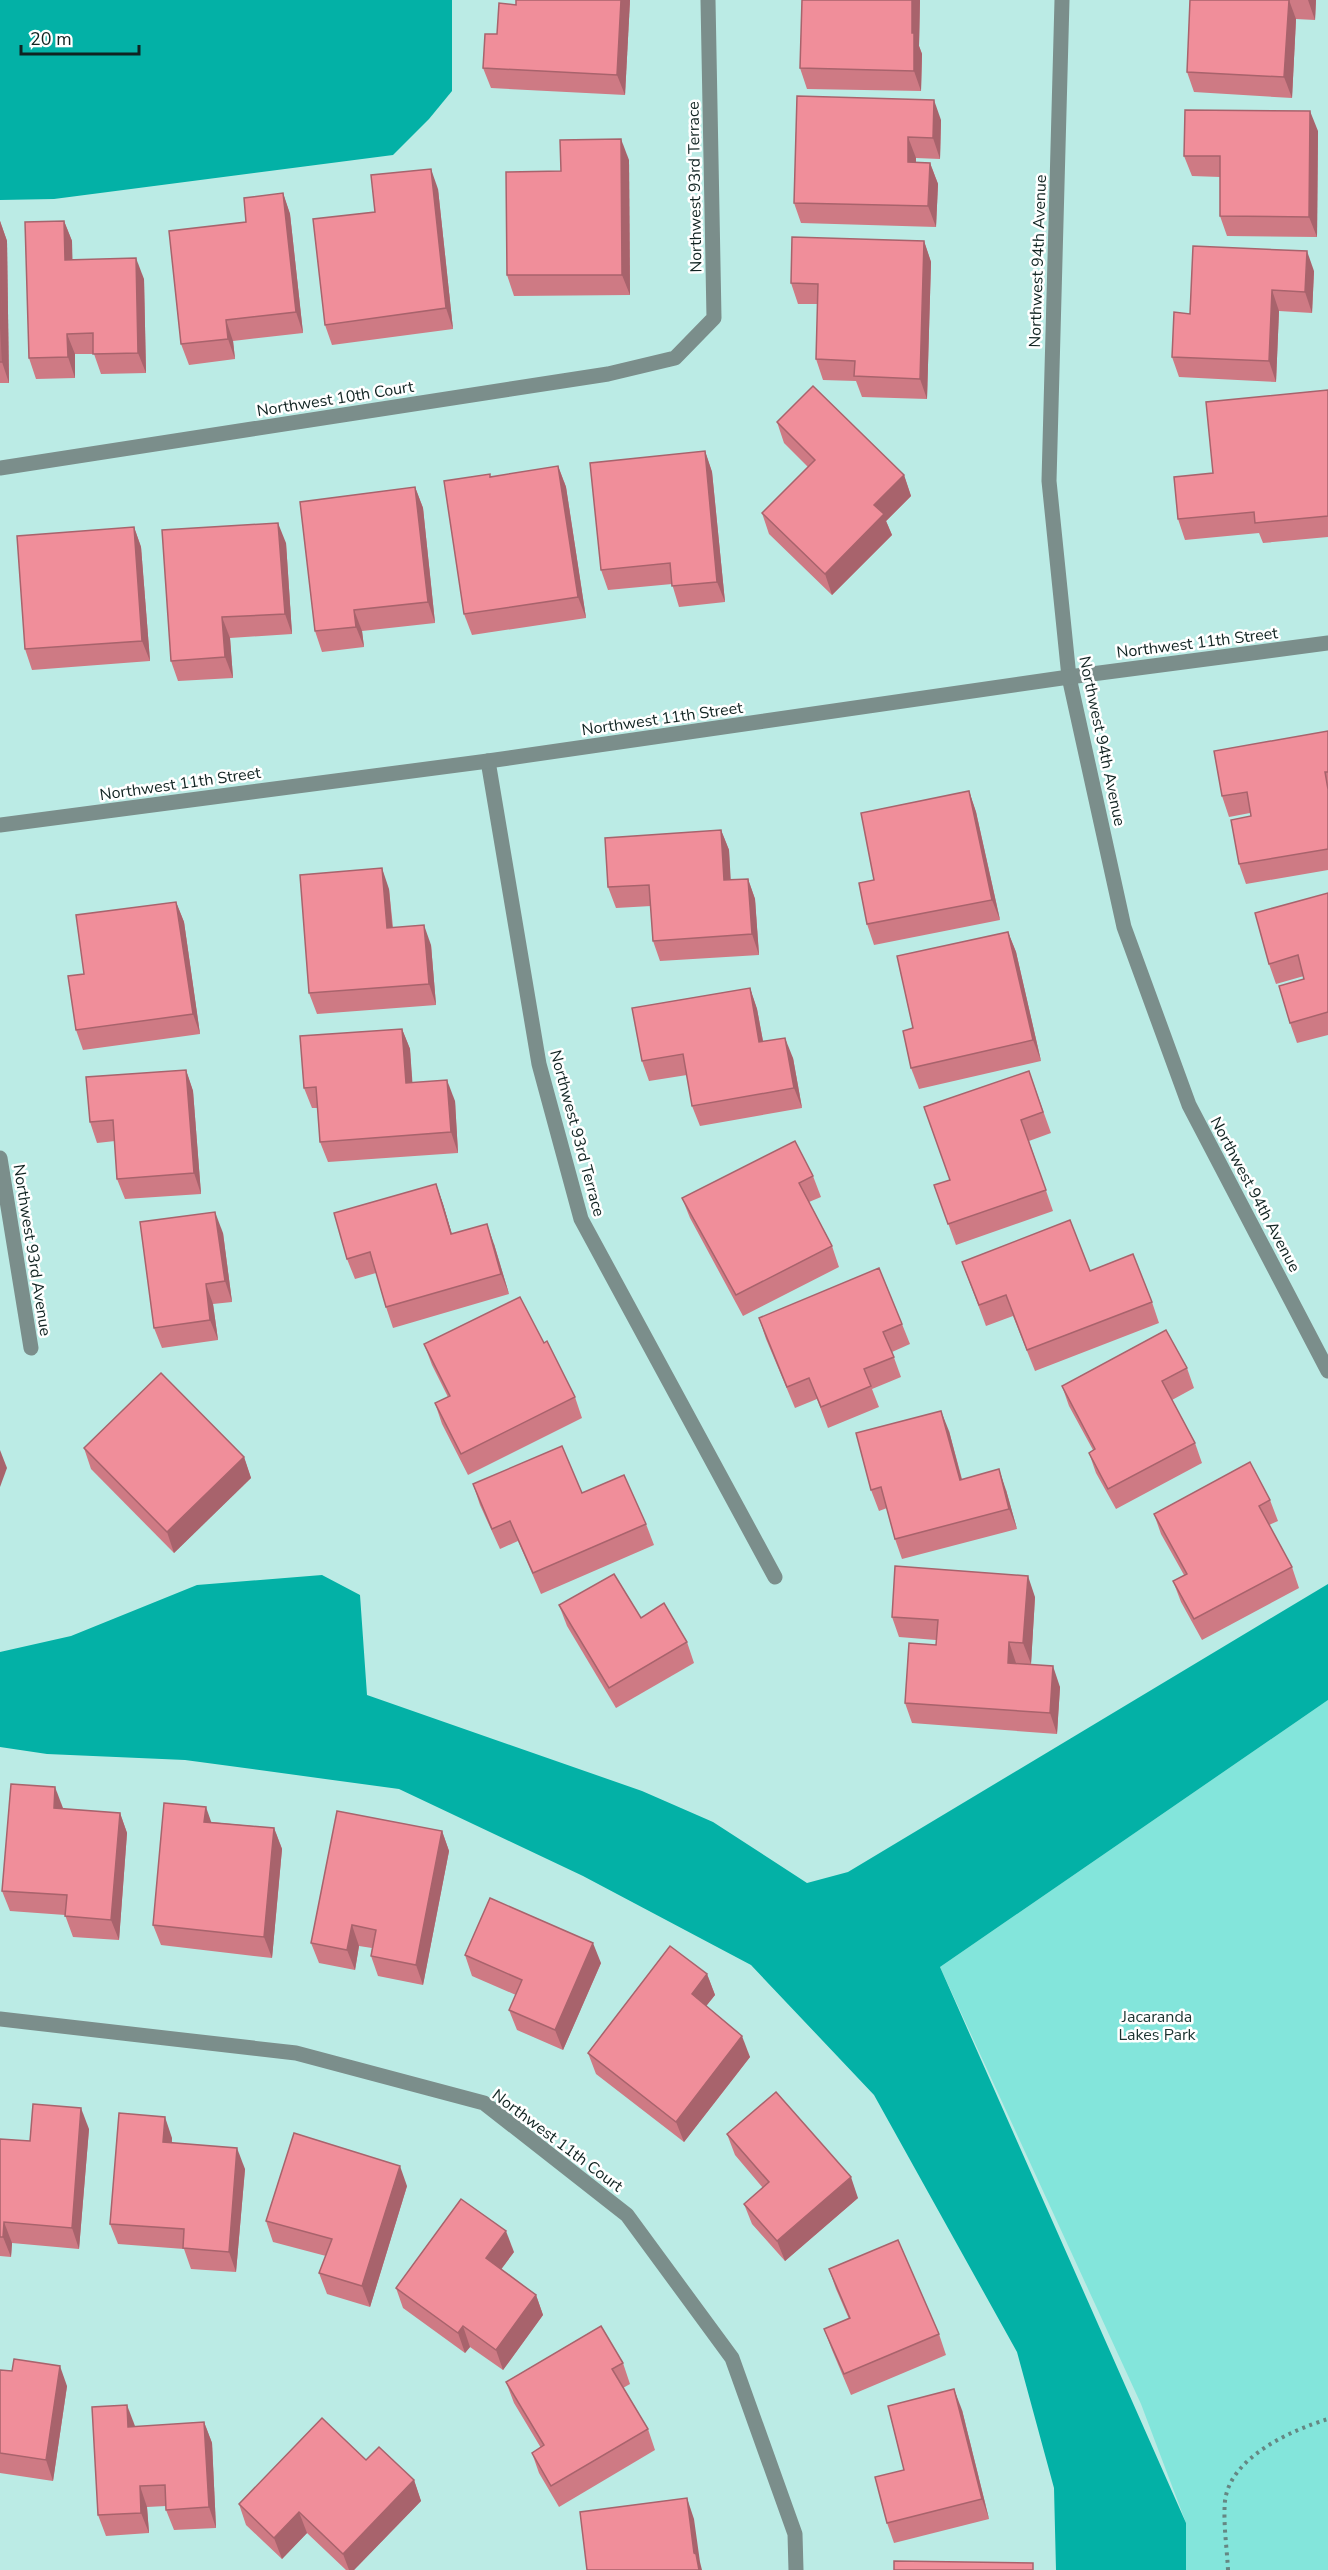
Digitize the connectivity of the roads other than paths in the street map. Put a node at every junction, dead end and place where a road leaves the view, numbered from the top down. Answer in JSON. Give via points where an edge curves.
{"nodes":[{"id":1,"x":708,"y":0,"type":"edge"},
{"id":2,"x":1062,"y":0,"type":"edge"},
{"id":3,"x":675,"y":358,"type":"joint"},
{"id":4,"x":0,"y":468,"type":"edge"},
{"id":5,"x":1328,"y":643,"type":"edge"},
{"id":6,"x":1069,"y":677,"type":"junction"},
{"id":7,"x":488,"y":761,"type":"junction"},
{"id":8,"x":0,"y":825,"type":"edge"},
{"id":9,"x":0,"y":1158,"type":"edge"},
{"id":10,"x":31,"y":1348,"type":"dead end"},
{"id":11,"x":1328,"y":1371,"type":"edge"},
{"id":12,"x":775,"y":1577,"type":"dead end"},
{"id":13,"x":0,"y":2019,"type":"edge"},
{"id":14,"x":796,"y":2570,"type":"edge"}],
"edges":[{"from":1,"to":3,"type":"street","name":"Northwest 93rd Terrace","via":[[714,318]]},
{"from":2,"to":6,"type":"street","name":"Northwest 94th Avenue","via":[[1049,481]]},
{"from":3,"to":4,"type":"street","name":"Northwest 10th Court","via":[[608,374]]},
{"from":5,"to":6,"type":"street","name":"Northwest 11th Street"},
{"from":6,"to":7,"type":"street","name":"Northwest 11th Street"},
{"from":6,"to":11,"type":"street","name":"Northwest 94th Avenue","via":[[1124,927],[1190,1106]]},
{"from":7,"to":8,"type":"street","name":"Northwest 11th Street"},
{"from":7,"to":12,"type":"street","name":"Northwest 93rd Terrace","via":[[539,1064],[581,1219]]},
{"from":9,"to":10,"type":"street","name":"Northwest 93rd Avenue"},
{"from":13,"to":14,"type":"street","name":"Northwest 11th Court","via":[[296,2053],[484,2103],[627,2215],[732,2358],[795,2534]]}]}
